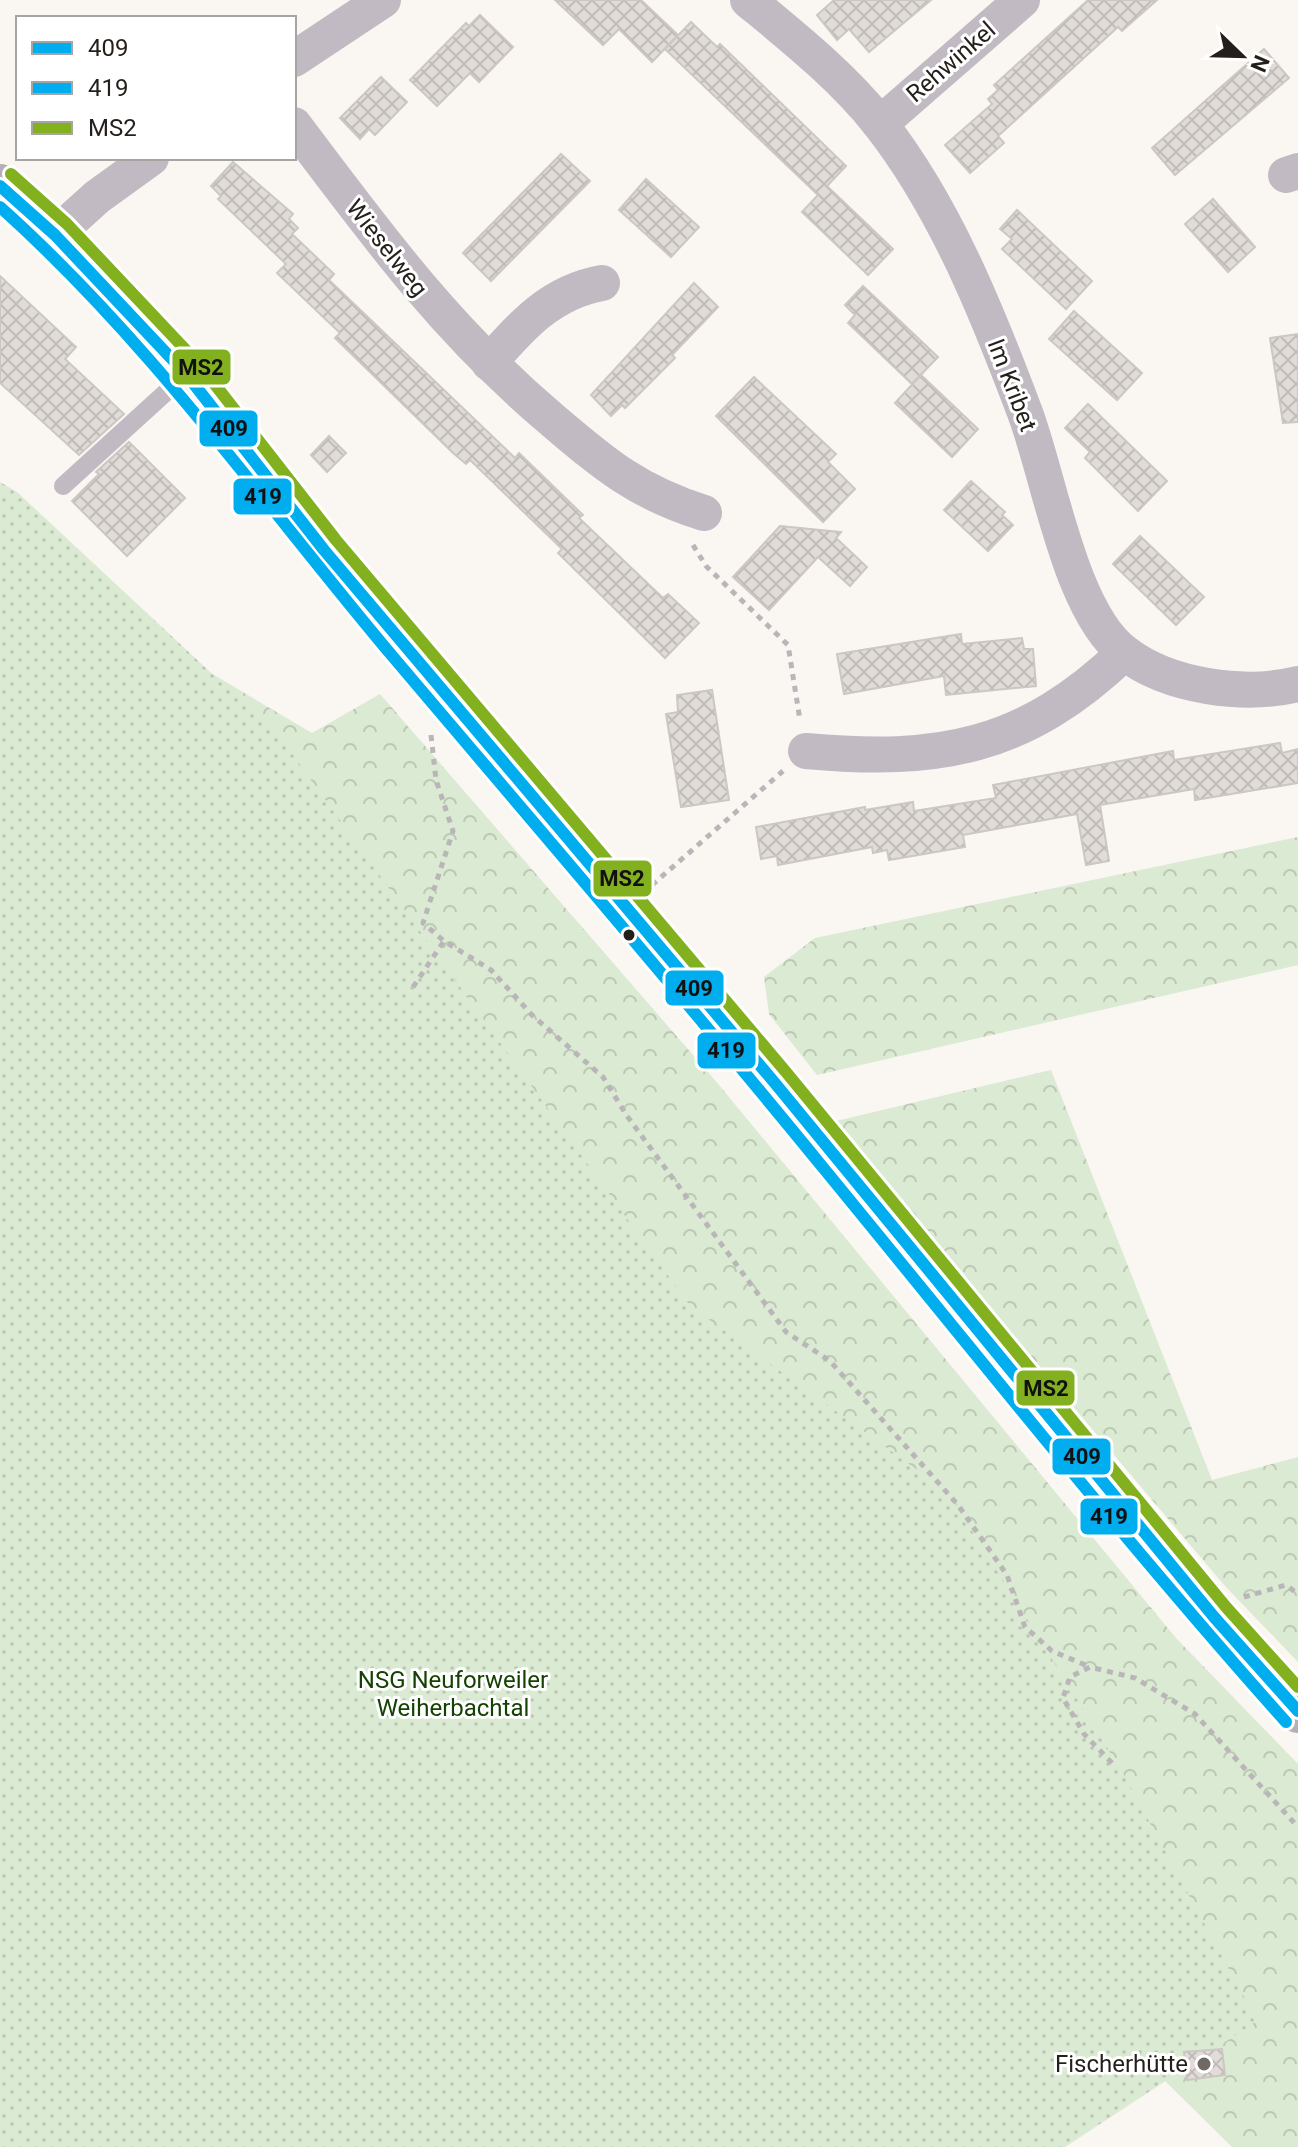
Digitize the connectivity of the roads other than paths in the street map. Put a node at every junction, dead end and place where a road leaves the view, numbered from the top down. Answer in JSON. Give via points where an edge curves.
{"nodes":[{"id":1,"x":383,"y":0,"type":"edge"},
{"id":2,"x":748,"y":0,"type":"edge"},
{"id":3,"x":1022,"y":0,"type":"edge"},
{"id":4,"x":296,"y":58,"type":"edge"},
{"id":5,"x":880,"y":124,"type":"junction"},
{"id":6,"x":296,"y":128,"type":"edge"},
{"id":7,"x":148,"y":160,"type":"edge"},
{"id":8,"x":0,"y":186,"type":"edge"},
{"id":9,"x":55,"y":235,"type":"junction"},
{"id":10,"x":602,"y":283,"type":"dead end"},
{"id":11,"x":489,"y":363,"type":"junction"},
{"id":12,"x":186,"y":374,"type":"junction"},
{"id":13,"x":63,"y":486,"type":"dead end"},
{"id":14,"x":704,"y":513,"type":"dead end"},
{"id":15,"x":1124,"y":653,"type":"junction"},
{"id":16,"x":1298,"y":684,"type":"edge"},
{"id":17,"x":806,"y":751,"type":"road end"},
{"id":18,"x":1298,"y":1711,"type":"edge"}],
"edges":[{"from":1,"to":4,"type":"street"},
{"from":2,"to":5,"type":"street","name":"Im Kribet"},
{"from":3,"to":5,"type":"street","name":"Rehwinkel"},
{"from":5,"to":15,"type":"street","name":"Im Kribet","via":[[939,217],[975,293],[1025,411],[1073,567],[1102,625]]},
{"from":6,"to":11,"type":"street","name":"Wieselweg","via":[[406,274]]},
{"from":7,"to":9,"type":"street"},
{"from":8,"to":9,"type":"main road"},
{"from":9,"to":12,"type":"main road"},
{"from":10,"to":11,"type":"street","via":[[570,291],[528,319]]},
{"from":11,"to":14,"type":"street","name":"Wieselweg","via":[[613,472],[663,500]]},
{"from":12,"to":13,"type":"lane"},
{"from":12,"to":18,"type":"main road","via":[[324,550]]},
{"from":15,"to":16,"type":"street","via":[[1203,686],[1247,692]]},
{"from":15,"to":17,"type":"street","via":[[1088,687],[1040,720],[997,738],[931,752],[866,757]]}]}
